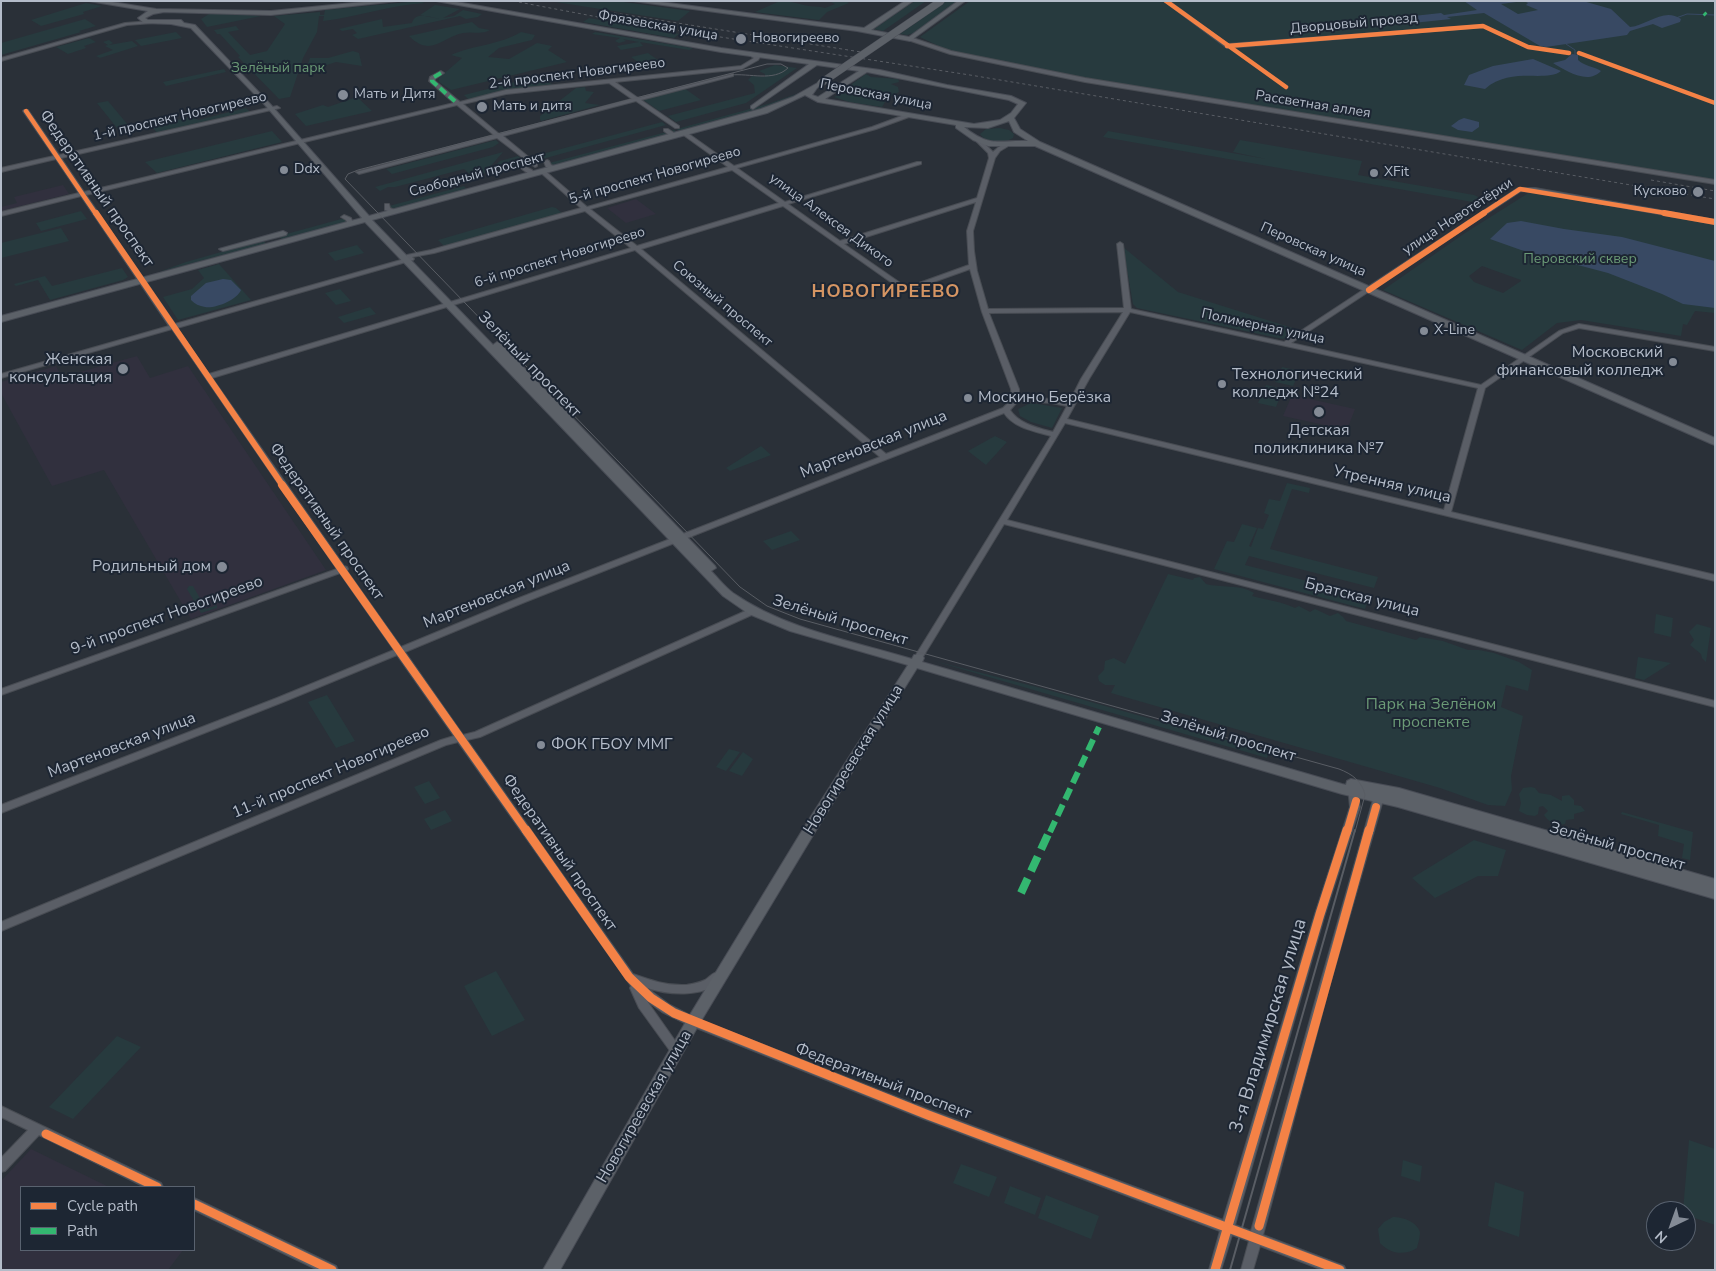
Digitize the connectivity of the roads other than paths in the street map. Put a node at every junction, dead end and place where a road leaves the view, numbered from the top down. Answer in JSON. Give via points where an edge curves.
{"nodes":[{"id":1,"x":92,"y":1,"type":"edge"},
{"id":2,"x":395,"y":1,"type":"edge"},
{"id":3,"x":439,"y":1,"type":"edge"},
{"id":4,"x":636,"y":1,"type":"edge"},
{"id":5,"x":910,"y":1,"type":"edge"},
{"id":6,"x":932,"y":1,"type":"edge"},
{"id":7,"x":941,"y":1,"type":"edge"},
{"id":8,"x":962,"y":1,"type":"edge"},
{"id":9,"x":1166,"y":1,"type":"edge"},
{"id":10,"x":182,"y":11,"type":"junction"},
{"id":11,"x":230,"y":12,"type":"junction"},
{"id":12,"x":142,"y":14,"type":"junction"},
{"id":13,"x":195,"y":17,"type":"junction"},
{"id":14,"x":151,"y":22,"type":"junction"},
{"id":15,"x":174,"y":23,"type":"junction"},
{"id":16,"x":127,"y":24,"type":"junction"},
{"id":17,"x":1483,"y":26,"type":"dead end"},
{"id":18,"x":865,"y":31,"type":"junction"},
{"id":19,"x":910,"y":39,"type":"junction"},
{"id":20,"x":750,"y":54,"type":"junction"},
{"id":21,"x":1,"y":60,"type":"edge"},
{"id":22,"x":814,"y":64,"type":"junction"},
{"id":23,"x":866,"y":70,"type":"junction"},
{"id":24,"x":440,"y":72,"type":"dead end"},
{"id":25,"x":731,"y":75,"type":"dead end"},
{"id":26,"x":611,"y":82,"type":"junction"},
{"id":27,"x":816,"y":84,"type":"junction"},
{"id":28,"x":785,"y":86,"type":"junction"},
{"id":29,"x":800,"y":90,"type":"junction"},
{"id":30,"x":637,"y":100,"type":"junction"},
{"id":31,"x":821,"y":101,"type":"junction"},
{"id":32,"x":458,"y":104,"type":"junction"},
{"id":33,"x":753,"y":107,"type":"junction"},
{"id":34,"x":274,"y":109,"type":"junction"},
{"id":35,"x":26,"y":111,"type":"dead end"},
{"id":36,"x":764,"y":111,"type":"junction"},
{"id":37,"x":907,"y":116,"type":"junction"},
{"id":38,"x":1011,"y":118,"type":"junction"},
{"id":39,"x":950,"y":123,"type":"junction"},
{"id":40,"x":986,"y":126,"type":"junction"},
{"id":41,"x":677,"y":127,"type":"junction"},
{"id":42,"x":1018,"y":131,"type":"junction"},
{"id":43,"x":669,"y":133,"type":"junction"},
{"id":44,"x":684,"y":133,"type":"junction"},
{"id":45,"x":500,"y":136,"type":"junction"},
{"id":46,"x":976,"y":138,"type":"junction"},
{"id":47,"x":302,"y":142,"type":"junction"},
{"id":48,"x":1010,"y":143,"type":"junction"},
{"id":49,"x":1037,"y":144,"type":"junction"},
{"id":50,"x":57,"y":157,"type":"junction"},
{"id":51,"x":992,"y":158,"type":"junction"},
{"id":52,"x":547,"y":162,"type":"junction"},
{"id":53,"x":919,"y":163,"type":"dead end"},
{"id":54,"x":535,"y":166,"type":"junction"},
{"id":55,"x":734,"y":167,"type":"junction"},
{"id":56,"x":524,"y":168,"type":"junction"},
{"id":57,"x":554,"y":168,"type":"junction"},
{"id":58,"x":1,"y":170,"type":"edge"},
{"id":59,"x":542,"y":171,"type":"junction"},
{"id":60,"x":359,"y":172,"type":"dead end"},
{"id":61,"x":532,"y":174,"type":"junction"},
{"id":62,"x":1715,"y":182,"type":"edge"},
{"id":63,"x":83,"y":194,"type":"junction"},
{"id":64,"x":979,"y":199,"type":"junction"},
{"id":65,"x":784,"y":203,"type":"junction"},
{"id":66,"x":387,"y":205,"type":"junction"},
{"id":67,"x":586,"y":209,"type":"junction"},
{"id":68,"x":394,"y":211,"type":"junction"},
{"id":69,"x":1,"y":214,"type":"edge"},
{"id":70,"x":365,"y":215,"type":"junction"},
{"id":71,"x":347,"y":220,"type":"junction"},
{"id":72,"x":1715,"y":222,"type":"edge"},
{"id":73,"x":277,"y":235,"type":"junction"},
{"id":74,"x":284,"y":241,"type":"junction"},
{"id":75,"x":840,"y":243,"type":"junction"},
{"id":76,"x":1120,"y":244,"type":"dead end"},
{"id":77,"x":636,"y":248,"type":"junction"},
{"id":78,"x":408,"y":258,"type":"junction"},
{"id":79,"x":972,"y":266,"type":"junction"},
{"id":80,"x":142,"y":280,"type":"junction"},
{"id":81,"x":1369,"y":290,"type":"junction"},
{"id":82,"x":450,"y":304,"type":"junction"},
{"id":83,"x":1128,"y":310,"type":"junction"},
{"id":84,"x":986,"y":311,"type":"junction"},
{"id":85,"x":1,"y":318,"type":"edge"},
{"id":86,"x":173,"y":326,"type":"junction"},
{"id":87,"x":1284,"y":344,"type":"junction"},
{"id":88,"x":1715,"y":349,"type":"edge"},
{"id":89,"x":1524,"y":358,"type":"junction"},
{"id":90,"x":1,"y":376,"type":"edge"},
{"id":91,"x":208,"y":377,"type":"junction"},
{"id":92,"x":1482,"y":388,"type":"junction"},
{"id":93,"x":1016,"y":399,"type":"junction"},
{"id":94,"x":1070,"y":405,"type":"junction"},
{"id":95,"x":1006,"y":410,"type":"junction"},
{"id":96,"x":1063,"y":420,"type":"junction"},
{"id":97,"x":1055,"y":434,"type":"junction"},
{"id":98,"x":1715,"y":442,"type":"edge"},
{"id":99,"x":886,"y":458,"type":"junction"},
{"id":100,"x":1447,"y":512,"type":"junction"},
{"id":101,"x":1003,"y":520,"type":"junction"},
{"id":102,"x":678,"y":538,"type":"junction"},
{"id":103,"x":344,"y":569,"type":"junction"},
{"id":104,"x":1715,"y":578,"type":"edge"},
{"id":105,"x":753,"y":612,"type":"junction"},
{"id":106,"x":400,"y":650,"type":"junction"},
{"id":107,"x":916,"y":661,"type":"junction"},
{"id":108,"x":1,"y":692,"type":"edge"},
{"id":109,"x":1715,"y":704,"type":"edge"},
{"id":110,"x":462,"y":738,"type":"junction"},
{"id":111,"x":1354,"y":788,"type":"junction"},
{"id":112,"x":1380,"y":794,"type":"junction"},
{"id":113,"x":1,"y":809,"type":"edge"},
{"id":114,"x":1715,"y":884,"type":"edge"},
{"id":115,"x":1715,"y":894,"type":"edge"},
{"id":116,"x":1,"y":927,"type":"edge"},
{"id":117,"x":724,"y":971,"type":"junction"},
{"id":118,"x":629,"y":977,"type":"junction"},
{"id":119,"x":693,"y":1022,"type":"junction"},
{"id":120,"x":676,"y":1052,"type":"junction"},
{"id":121,"x":1,"y":1111,"type":"edge"},
{"id":122,"x":36,"y":1129,"type":"junction"},
{"id":123,"x":1,"y":1167,"type":"edge"},
{"id":124,"x":155,"y":1186,"type":"edge"},
{"id":125,"x":195,"y":1204,"type":"edge"},
{"id":126,"x":1227,"y":1227,"type":"junction"},
{"id":127,"x":1256,"y":1238,"type":"junction"},
{"id":128,"x":332,"y":1270,"type":"edge"},
{"id":129,"x":551,"y":1270,"type":"edge"},
{"id":130,"x":1214,"y":1270,"type":"edge"},
{"id":131,"x":1247,"y":1270,"type":"edge"},
{"id":132,"x":1340,"y":1270,"type":"edge"}],
"edges":[{"from":1,"to":12,"type":"main road"},
{"from":2,"to":11,"type":"main road","via":[[277,12]]},
{"from":3,"to":20,"type":"main road","name":"Фрязевская улица"},
{"from":4,"to":18,"type":"main road"},
{"from":5,"to":18,"type":"main road"},
{"from":6,"to":27,"type":"main road"},
{"from":7,"to":27,"type":"main road","bridge":true},
{"from":8,"to":19,"type":"main road"},
{"from":9,"to":17,"type":"street","name":"Дворцовый проезд","via":[[1227,46]]},
{"from":10,"to":11,"type":"main road"},
{"from":10,"to":12,"type":"main road"},
{"from":10,"to":13,"type":"main road","via":[[193,13]]},
{"from":11,"to":13,"type":"main road","via":[[212,12]]},
{"from":12,"to":14,"type":"main road","via":[[143,21]]},
{"from":12,"to":16,"type":"street"},
{"from":13,"to":15,"type":"main road"},
{"from":13,"to":34,"type":"main road","name":"Зелёный проспект","via":[[196,24]]},
{"from":14,"to":15,"type":"main road"},
{"from":14,"to":16,"type":"street"},
{"from":15,"to":34,"type":"main road","name":"Зелёный проспект","via":[[194,27]]},
{"from":16,"to":21,"type":"street"},
{"from":18,"to":19,"type":"main road"},
{"from":19,"to":62,"type":"street","name":"Рассветная аллея","via":[[959,54],[1092,81]]},
{"from":20,"to":22,"type":"main road","name":"Фрязевская улица"},
{"from":20,"to":26,"type":"street","name":"2-й проспект Новогиреево","via":[[756,59],[742,67]]},
{"from":22,"to":23,"type":"main road"},
{"from":22,"to":28,"type":"main road"},
{"from":23,"to":31,"type":"main road"},
{"from":23,"to":38,"type":"main road","via":[[1020,102],[1022,105]]},
{"from":24,"to":32,"type":"street","via":[[432,81]]},
{"from":25,"to":30,"type":"street"},
{"from":26,"to":30,"type":"street"},
{"from":26,"to":32,"type":"street","name":"2-й проспект Новогиреево","via":[[510,92]]},
{"from":27,"to":29,"type":"main road","name":"Свободный проспект"},
{"from":27,"to":31,"type":"main road","name":"Перовская улица","via":[[808,95]]},
{"from":27,"to":36,"type":"main road","name":"Свободный проспект","via":[[788,102]]},
{"from":28,"to":29,"type":"main road","via":[[783,90],[787,92]]},
{"from":28,"to":33,"type":"main road"},
{"from":29,"to":33,"type":"main road","name":"Свободный проспект"},
{"from":30,"to":41,"type":"street"},
{"from":30,"to":45,"type":"street"},
{"from":31,"to":36,"type":"main road","via":[[800,101]]},
{"from":31,"to":37,"type":"main road","name":"Перовская улица"},
{"from":32,"to":45,"type":"street"},
{"from":32,"to":47,"type":"street","name":"2-й проспект Новогиреево"},
{"from":33,"to":41,"type":"main road","name":"Свободный проспект"},
{"from":34,"to":47,"type":"main road","name":"Зелёный проспект"},
{"from":34,"to":50,"type":"street","name":"1-й проспект Новогиреево"},
{"from":35,"to":50,"type":"street","name":"Федеративный проспект"},
{"from":36,"to":44,"type":"main road","name":"Свободный проспект"},
{"from":37,"to":39,"type":"main road","name":"Перовская улица"},
{"from":37,"to":55,"type":"street","name":"5-й проспект Новогиреево"},
{"from":38,"to":40,"type":"main road"},
{"from":38,"to":42,"type":"main road"},
{"from":39,"to":40,"type":"main road","name":"Перовская улица"},
{"from":39,"to":46,"type":"main road"},
{"from":40,"to":42,"type":"main road","name":"Перовская улица","via":[[1004,126]]},
{"from":40,"to":46,"type":"main road","via":[[975,131]]},
{"from":41,"to":43,"type":"main road","name":"Свободный проспект"},
{"from":42,"to":48,"type":"main road","via":[[1020,138]]},
{"from":42,"to":49,"type":"main road"},
{"from":43,"to":44,"type":"main road","name":"Свободный проспект"},
{"from":43,"to":52,"type":"main road","name":"Свободный проспект"},
{"from":43,"to":57,"type":"main road","name":"Свободный проспект"},
{"from":44,"to":55,"type":"street","name":"улица Алексея Дикого"},
{"from":45,"to":54,"type":"street"},
{"from":45,"to":60,"type":"street"},
{"from":46,"to":48,"type":"main road","via":[[990,144]]},
{"from":46,"to":51,"type":"street","via":[[989,150]]},
{"from":47,"to":63,"type":"street","name":"2-й проспект Новогиреево"},
{"from":47,"to":70,"type":"main road","name":"Зелёный проспект"},
{"from":48,"to":49,"type":"main road"},
{"from":48,"to":51,"type":"street"},
{"from":49,"to":81,"type":"main road","name":"Перовская улица"},
{"from":50,"to":58,"type":"street","name":"1-й проспект Новогиреево"},
{"from":50,"to":63,"type":"street","name":"Федеративный проспект"},
{"from":51,"to":64,"type":"street"},
{"from":52,"to":54,"type":"main road","name":"Свободный проспект"},
{"from":52,"to":57,"type":"street"},
{"from":53,"to":65,"type":"street","name":"6-й проспект Новогиреево"},
{"from":54,"to":56,"type":"main road","name":"Свободный проспект"},
{"from":55,"to":65,"type":"street","name":"улица Алексея Дикого"},
{"from":55,"to":67,"type":"street","name":"5-й проспект Новогиреево"},
{"from":56,"to":61,"type":"street"},
{"from":56,"to":66,"type":"main road","name":"Свободный проспект"},
{"from":57,"to":59,"type":"main road","name":"Свободный проспект"},
{"from":59,"to":61,"type":"main road","name":"Свободный проспект"},
{"from":59,"to":67,"type":"street","name":"Союзный проспект"},
{"from":61,"to":68,"type":"main road","name":"Свободный проспект"},
{"from":63,"to":69,"type":"street","name":"2-й проспект Новогиреево"},
{"from":63,"to":80,"type":"street","name":"Федеративный проспект"},
{"from":64,"to":75,"type":"street"},
{"from":64,"to":79,"type":"street","via":[[970,231]]},
{"from":65,"to":75,"type":"street","name":"улица Алексея Дикого"},
{"from":65,"to":77,"type":"street","name":"6-й проспект Новогиреево"},
{"from":66,"to":68,"type":"street","via":[[387,209]]},
{"from":66,"to":70,"type":"main road","name":"Свободный проспект"},
{"from":67,"to":77,"type":"street","name":"Союзный проспект"},
{"from":67,"to":78,"type":"street","name":"5-й проспект Новогиреево"},
{"from":68,"to":70,"type":"main road","name":"Свободный проспект"},
{"from":70,"to":71,"type":"main road","name":"Свободный проспект"},
{"from":70,"to":78,"type":"main road","name":"Зелёный проспект"},
{"from":71,"to":73,"type":"main road","name":"Свободный проспект"},
{"from":71,"to":74,"type":"main road","name":"Свободный проспект"},
{"from":72,"to":81,"type":"street","name":"улица Новотетёрки","via":[[1522,189]]},
{"from":73,"to":74,"type":"street","via":[[277,239]]},
{"from":73,"to":80,"type":"main road","name":"Свободный проспект","via":[[177,263]]},
{"from":74,"to":80,"type":"main road","name":"Свободный проспект"},
{"from":75,"to":79,"type":"street","name":"улица Алексея Дикого","via":[[907,290]]},
{"from":76,"to":83,"type":"street"},
{"from":77,"to":82,"type":"street","name":"6-й проспект Новогиреево"},
{"from":77,"to":99,"type":"street","name":"Союзный проспект"},
{"from":78,"to":82,"type":"main road","name":"Зелёный проспект"},
{"from":78,"to":86,"type":"street","name":"5-й проспект Новогиреево"},
{"from":79,"to":84,"type":"street"},
{"from":80,"to":85,"type":"main road","name":"Свободный проспект"},
{"from":80,"to":86,"type":"street","name":"Федеративный проспект"},
{"from":81,"to":87,"type":"street","name":"улица Новотетёрки"},
{"from":81,"to":89,"type":"main road","name":"Перовская улица"},
{"from":82,"to":91,"type":"street","name":"6-й проспект Новогиреево"},
{"from":82,"to":102,"type":"main road","name":"Зелёный проспект"},
{"from":83,"to":84,"type":"street","name":"Полимерная улица"},
{"from":83,"to":87,"type":"street","name":"Полимерная улица"},
{"from":83,"to":94,"type":"street","name":"Новогиреевская улица"},
{"from":84,"to":93,"type":"street"},
{"from":86,"to":90,"type":"street","name":"5-й проспект Новогиреево"},
{"from":86,"to":91,"type":"street","name":"Федеративный проспект"},
{"from":87,"to":92,"type":"street","name":"Полимерная улица"},
{"from":88,"to":89,"type":"street","via":[[1579,326],[1562,332]]},
{"from":89,"to":92,"type":"street"},
{"from":89,"to":98,"type":"main road","name":"Перовская улица"},
{"from":91,"to":103,"type":"street","name":"Федеративный проспект"},
{"from":92,"to":100,"type":"street"},
{"from":93,"to":94,"type":"street"},
{"from":93,"to":95,"type":"street"},
{"from":94,"to":96,"type":"street","name":"Новогиреевская улица"},
{"from":95,"to":97,"type":"street","via":[[1008,416],[1015,420]]},
{"from":95,"to":99,"type":"street","name":"Мартеновская улица"},
{"from":96,"to":97,"type":"street","name":"Новогиреевская улица"},
{"from":96,"to":100,"type":"street","name":"Утренняя улица"},
{"from":97,"to":101,"type":"street","name":"Новогиреевская улица"},
{"from":99,"to":102,"type":"street","name":"Мартеновская улица"},
{"from":100,"to":104,"type":"street","name":"Утренняя улица"},
{"from":101,"to":107,"type":"street","name":"Новогиреевская улица"},
{"from":101,"to":109,"type":"street","name":"Братская улица"},
{"from":102,"to":105,"type":"main road","name":"Зелёный проспект","via":[[727,594]]},
{"from":102,"to":106,"type":"street","name":"Мартеновская улица"},
{"from":102,"to":107,"type":"main road","name":"Зелёный проспект","via":[[732,591],[750,603],[792,621]]},
{"from":103,"to":106,"type":"street","name":"Федеративный проспект"},
{"from":103,"to":108,"type":"street","name":"9-й проспект Новогиреево"},
{"from":105,"to":107,"type":"main road","name":"Зелёный проспект","via":[[794,628]]},
{"from":105,"to":110,"type":"street","name":"11-й проспект Новогиреево","via":[[476,735]]},
{"from":106,"to":110,"type":"street","name":"Федеративный проспект"},
{"from":106,"to":113,"type":"street","name":"Мартеновская улица"},
{"from":107,"to":111,"type":"main road","name":"Зелёный проспект"},
{"from":107,"to":117,"type":"main road","name":"Новогиреевская улица"},
{"from":110,"to":116,"type":"street","name":"11-й проспект Новогиреево","via":[[444,742]]},
{"from":110,"to":118,"type":"street","name":"Федеративный проспект"},
{"from":111,"to":112,"type":"main road","name":"Зелёный проспект"},
{"from":111,"to":126,"type":"street","name":"3-я Владимирская улица","via":[[1355,807]]},
{"from":112,"to":114,"type":"main road","name":"Зелёный проспект","via":[[1509,824]]},
{"from":112,"to":115,"type":"main road","name":"Зелёный проспект"},
{"from":112,"to":127,"type":"street"},
{"from":117,"to":118,"type":"street","via":[[702,987],[686,989],[669,989]]},
{"from":117,"to":119,"type":"main road","name":"Новогиреевская улица"},
{"from":118,"to":119,"type":"street","name":"Федеративный проспект","via":[[642,993],[667,1011]]},
{"from":118,"to":120,"type":"street","via":[[643,1005]]},
{"from":119,"to":120,"type":"main road","name":"Новогиреевская улица"},
{"from":119,"to":126,"type":"street","name":"Федеративный проспект","via":[[928,1115]]},
{"from":120,"to":129,"type":"main road","name":"Новогиреевская улица"},
{"from":121,"to":122,"type":"street"},
{"from":122,"to":123,"type":"street"},
{"from":122,"to":124,"type":"street"},
{"from":125,"to":128,"type":"street"},
{"from":126,"to":127,"type":"street","name":"Федеративный проспект"},
{"from":126,"to":130,"type":"street","name":"3-я Владимирская улица"},
{"from":127,"to":131,"type":"street"},
{"from":127,"to":132,"type":"street","name":"Федеративный проспект"}]}
